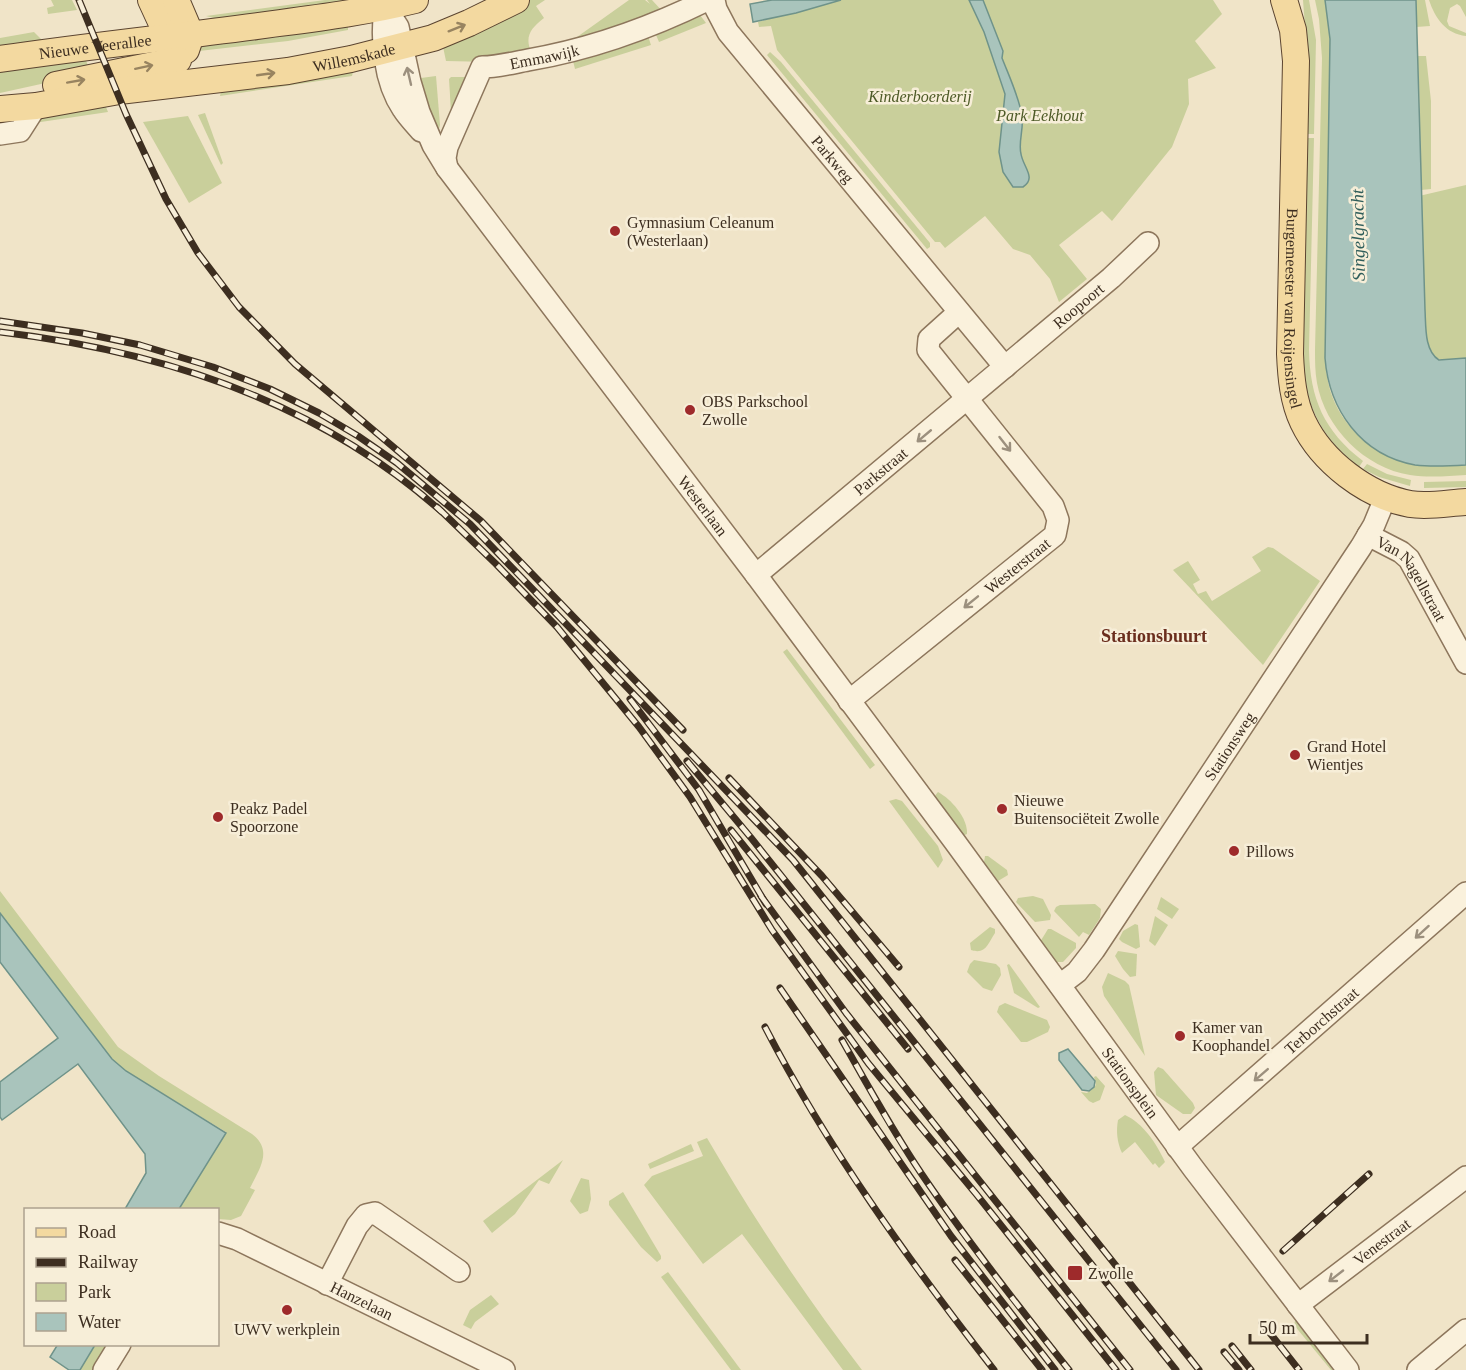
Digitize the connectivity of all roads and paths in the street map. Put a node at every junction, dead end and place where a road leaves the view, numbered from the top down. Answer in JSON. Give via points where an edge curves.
{"nodes":[{"id":1,"x":151,"y":0,"type":"edge"},
{"id":2,"x":176,"y":0,"type":"edge"},
{"id":3,"x":415,"y":0,"type":"edge"},
{"id":4,"x":516,"y":0,"type":"edge"},
{"id":5,"x":707,"y":0,"type":"edge"},
{"id":6,"x":714,"y":0,"type":"edge"},
{"id":7,"x":1284,"y":0,"type":"edge"},
{"id":8,"x":385,"y":7,"type":"junction"},
{"id":9,"x":179,"y":44,"type":"junction"},
{"id":10,"x":393,"y":47,"type":"junction"},
{"id":11,"x":0,"y":59,"type":"edge"},
{"id":12,"x":185,"y":84,"type":"junction"},
{"id":13,"x":0,"y":98,"type":"edge"},
{"id":14,"x":36,"y":106,"type":"junction"},
{"id":15,"x":0,"y":110,"type":"edge"},
{"id":16,"x":0,"y":134,"type":"edge"},
{"id":17,"x":447,"y":168,"type":"junction"},
{"id":18,"x":1148,"y":243,"type":"dead end"},
{"id":19,"x":959,"y":312,"type":"junction"},
{"id":20,"x":1005,"y":367,"type":"junction"},
{"id":21,"x":968,"y":398,"type":"junction"},
{"id":22,"x":1386,"y":496,"type":"junction"},
{"id":23,"x":1466,"y":502,"type":"edge"},
{"id":24,"x":1368,"y":535,"type":"junction"},
{"id":25,"x":756,"y":575,"type":"junction"},
{"id":26,"x":1466,"y":663,"type":"edge"},
{"id":27,"x":849,"y":701,"type":"junction"},
{"id":28,"x":974,"y":867,"type":"joint"},
{"id":29,"x":1466,"y":893,"type":"edge"},
{"id":30,"x":1060,"y":986,"type":"junction"},
{"id":31,"x":1177,"y":1147,"type":"junction"},
{"id":32,"x":1466,"y":1177,"type":"edge"},
{"id":33,"x":219,"y":1233,"type":"edge"},
{"id":34,"x":459,"y":1271,"type":"dead end"},
{"id":35,"x":327,"y":1284,"type":"junction"},
{"id":36,"x":1294,"y":1300,"type":"junction"},
{"id":37,"x":1466,"y":1330,"type":"edge"},
{"id":38,"x":119,"y":1346,"type":"edge"},
{"id":39,"x":104,"y":1370,"type":"edge"},
{"id":40,"x":504,"y":1370,"type":"edge"},
{"id":41,"x":1348,"y":1370,"type":"edge"},
{"id":42,"x":1418,"y":1370,"type":"edge"}],
"edges":[{"from":1,"to":9,"type":"main road"},
{"from":2,"to":9,"type":"main road"},
{"from":3,"to":8,"type":"main road"},
{"from":10,"to":4,"type":"main road","name":"Willemskade","one_way":true,"via":[[445,33]]},
{"from":5,"to":17,"type":"street","name":"Emmawijk","via":[[589,48],[482,67],[447,147]]},
{"from":6,"to":19,"type":"street","name":"Parkweg","via":[[728,32]]},
{"from":7,"to":22,"type":"main road","name":"Burgemeester van Roijensingel","via":[[1293,30],[1296,61],[1290,354],[1293,389],[1303,421],[1316,442],[1353,478]]},
{"from":8,"to":9,"type":"main road"},
{"from":8,"to":10,"type":"street","name":"Westerlaan","via":[[382,31]]},
{"from":9,"to":11,"type":"main road","name":"Nieuwe Veerallee","via":[[74,48]]},
{"from":9,"to":12,"type":"main road"},
{"from":13,"to":9,"type":"main road","name":"Nieuwe Veerallee","one_way":true},
{"from":12,"to":10,"type":"main road","name":"Willemskade","one_way":true,"via":[[288,71]]},
{"from":10,"to":17,"type":"street","name":"Westerlaan","via":[[433,145]]},
{"from":12,"to":14,"type":"main road"},
{"from":14,"to":15,"type":"main road"},
{"from":14,"to":16,"type":"street","via":[[20,131]]},
{"from":17,"to":25,"type":"street","name":"Westerlaan"},
{"from":18,"to":20,"type":"street","name":"Roopoort"},
{"from":19,"to":20,"type":"street","name":"Parkweg"},
{"from":19,"to":21,"type":"street","via":[[929,339],[928,351]]},
{"from":20,"to":21,"type":"street","name":"Parkstraat"},
{"from":21,"to":25,"type":"street","name":"Parkstraat","one_way":true},
{"from":21,"to":27,"type":"street","name":"Westerstraat","one_way":true,"via":[[1053,506],[1058,520],[1055,535]]},
{"from":22,"to":23,"type":"main road","name":"Burgemeester van Roijensingel","via":[[1420,505]]},
{"from":22,"to":24,"type":"street","name":"Stationsweg"},
{"from":24,"to":26,"type":"street","name":"Van Nagellstraat","via":[[1409,559]]},
{"from":24,"to":30,"type":"street","name":"Stationsweg","via":[[1094,950]]},
{"from":25,"to":27,"type":"street","name":"Westerlaan"},
{"from":27,"to":28,"type":"street","name":"Westerlaan"},
{"from":28,"to":30,"type":"street","name":"Stationsplein"},
{"from":29,"to":31,"type":"street","name":"Terborchstraat","one_way":true},
{"from":30,"to":31,"type":"street","name":"Stationsplein"},
{"from":31,"to":36,"type":"street","name":"Stationsplein"},
{"from":32,"to":36,"type":"street","name":"Venestraat","one_way":true},
{"from":33,"to":35,"type":"street","name":"Hanzelaan"},
{"from":34,"to":35,"type":"street","via":[[375,1213],[366,1215],[357,1226]]},
{"from":35,"to":40,"type":"street","name":"Hanzelaan"},
{"from":36,"to":41,"type":"street","name":"Stationsplein"},
{"from":37,"to":42,"type":"street"},
{"from":38,"to":39,"type":"street"}]}
